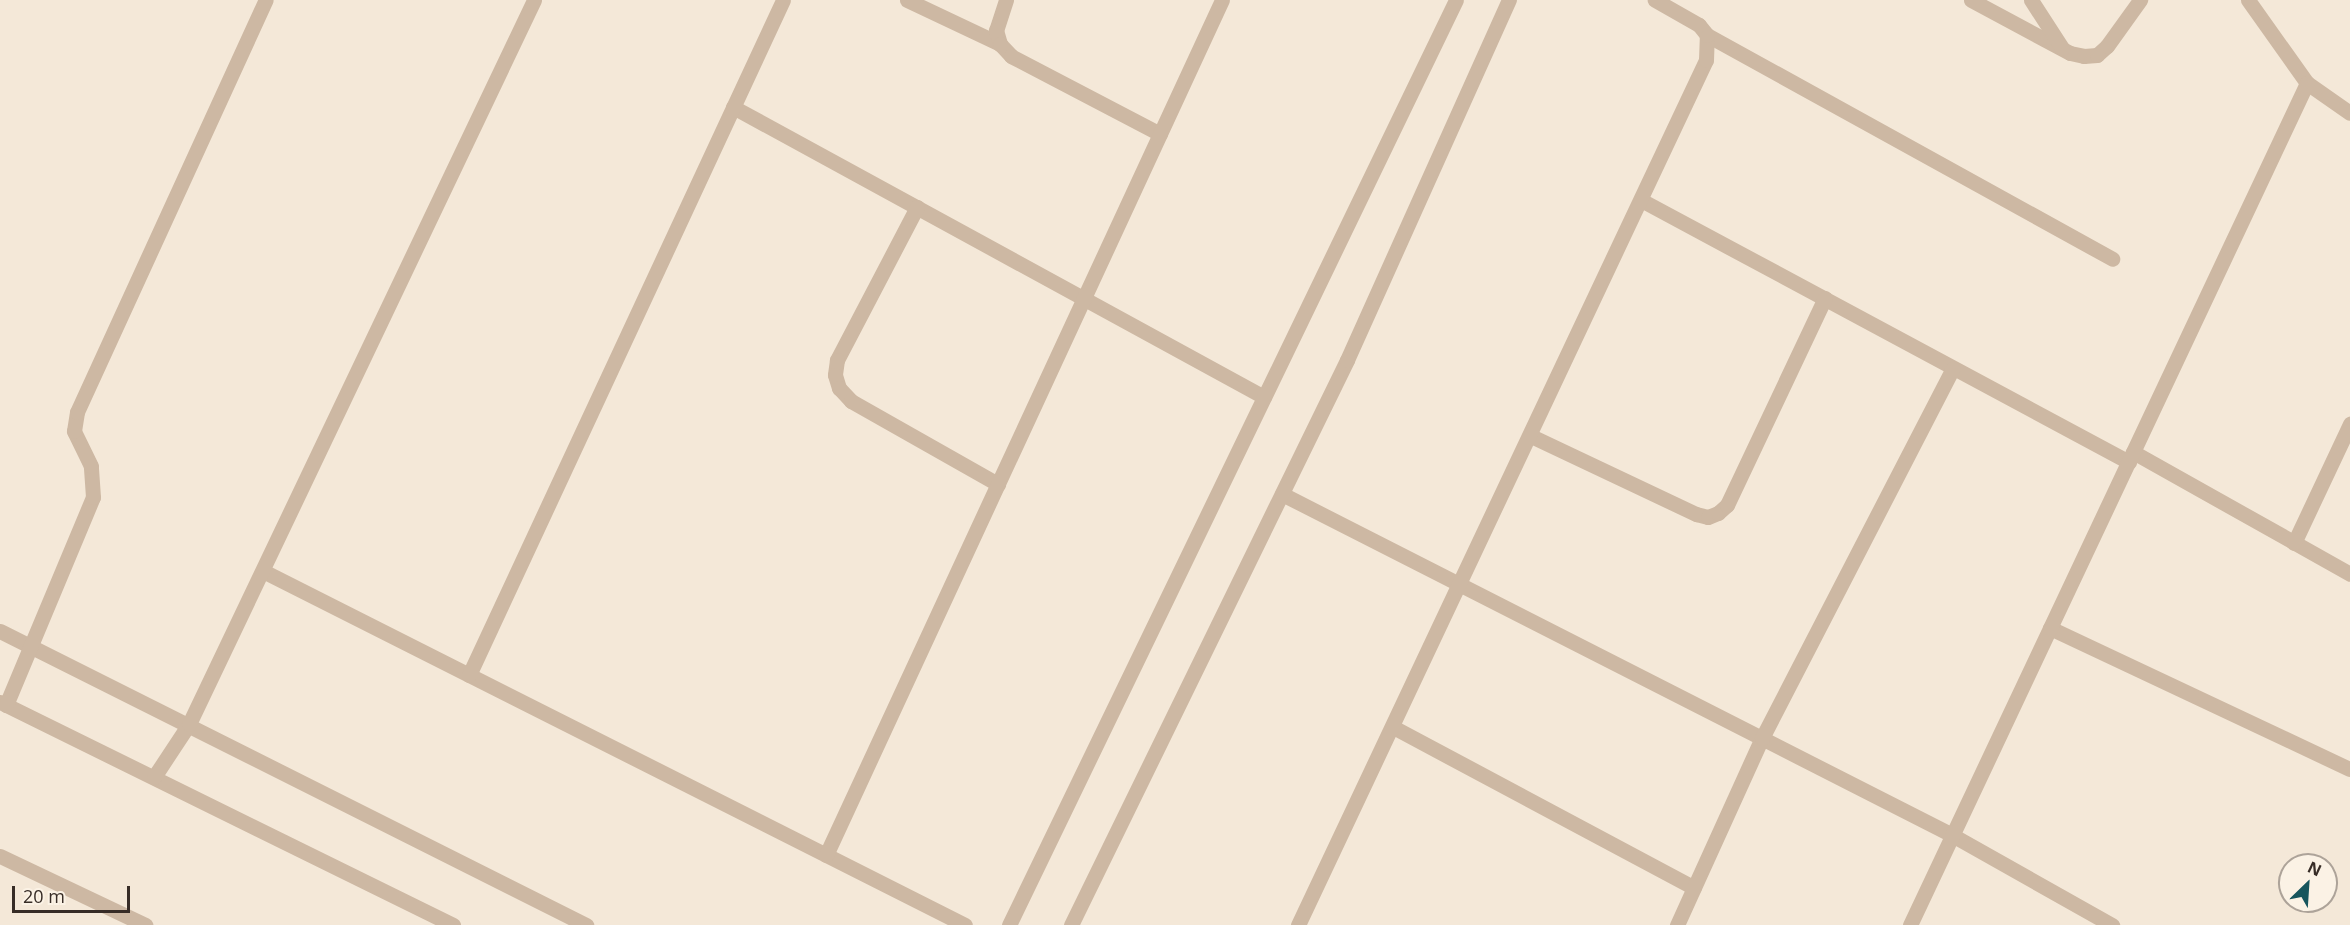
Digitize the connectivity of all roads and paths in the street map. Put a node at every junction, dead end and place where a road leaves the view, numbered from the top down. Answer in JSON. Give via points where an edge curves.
{"nodes":[{"id":1,"x":266,"y":0,"type":"edge"},
{"id":2,"x":534,"y":0,"type":"edge"},
{"id":3,"x":783,"y":0,"type":"edge"},
{"id":4,"x":907,"y":0,"type":"edge"},
{"id":5,"x":1006,"y":0,"type":"edge"},
{"id":6,"x":1222,"y":0,"type":"edge"},
{"id":7,"x":1456,"y":0,"type":"edge"},
{"id":8,"x":1509,"y":0,"type":"edge"},
{"id":9,"x":1655,"y":0,"type":"edge"},
{"id":10,"x":1971,"y":0,"type":"edge"},
{"id":11,"x":2031,"y":0,"type":"edge"},
{"id":12,"x":2140,"y":0,"type":"edge"},
{"id":13,"x":2248,"y":0,"type":"edge"},
{"id":14,"x":1707,"y":35,"type":"junction"},
{"id":15,"x":1000,"y":44,"type":"junction"},
{"id":16,"x":2063,"y":49,"type":"junction"},
{"id":17,"x":2307,"y":83,"type":"junction"},
{"id":18,"x":733,"y":107,"type":"junction"},
{"id":19,"x":2350,"y":113,"type":"edge"},
{"id":20,"x":1160,"y":134,"type":"junction"},
{"id":21,"x":1641,"y":200,"type":"junction"},
{"id":22,"x":917,"y":207,"type":"junction"},
{"id":23,"x":2112,"y":259,"type":"dead end"},
{"id":24,"x":1084,"y":296,"type":"junction"},
{"id":25,"x":1825,"y":298,"type":"junction"},
{"id":26,"x":1953,"y":368,"type":"junction"},
{"id":27,"x":1264,"y":397,"type":"junction"},
{"id":28,"x":2350,"y":424,"type":"edge"},
{"id":29,"x":1531,"y":436,"type":"junction"},
{"id":30,"x":2131,"y":457,"type":"junction"},
{"id":31,"x":998,"y":484,"type":"junction"},
{"id":32,"x":1282,"y":494,"type":"junction"},
{"id":33,"x":2294,"y":543,"type":"junction"},
{"id":34,"x":263,"y":571,"type":"junction"},
{"id":35,"x":2350,"y":574,"type":"edge"},
{"id":36,"x":1461,"y":586,"type":"junction"},
{"id":37,"x":2050,"y":628,"type":"junction"},
{"id":38,"x":0,"y":630,"type":"edge"},
{"id":39,"x":28,"y":646,"type":"junction"},
{"id":40,"x":469,"y":675,"type":"junction"},
{"id":41,"x":3,"y":703,"type":"edge"},
{"id":42,"x":189,"y":724,"type":"junction"},
{"id":43,"x":1393,"y":727,"type":"junction"},
{"id":44,"x":1762,"y":738,"type":"junction"},
{"id":45,"x":2350,"y":769,"type":"edge"},
{"id":46,"x":154,"y":777,"type":"junction"},
{"id":47,"x":1952,"y":836,"type":"junction"},
{"id":48,"x":826,"y":855,"type":"junction"},
{"id":49,"x":0,"y":856,"type":"edge"},
{"id":50,"x":1694,"y":888,"type":"junction"},
{"id":51,"x":136,"y":923,"type":"edge"},
{"id":52,"x":453,"y":925,"type":"edge"},
{"id":53,"x":586,"y":925,"type":"edge"},
{"id":54,"x":965,"y":925,"type":"edge"},
{"id":55,"x":1009,"y":925,"type":"edge"},
{"id":56,"x":1071,"y":925,"type":"edge"},
{"id":57,"x":1298,"y":925,"type":"edge"},
{"id":58,"x":1677,"y":925,"type":"edge"},
{"id":59,"x":1910,"y":925,"type":"edge"},
{"id":60,"x":2112,"y":925,"type":"edge"}],
"edges":[{"from":1,"to":39,"type":"street","via":[[76,412],[74,431],[91,466],[93,497]]},
{"from":2,"to":34,"type":"street"},
{"from":3,"to":18,"type":"street"},
{"from":4,"to":15,"type":"street"},
{"from":5,"to":15,"type":"street","via":[[996,30]]},
{"from":6,"to":20,"type":"street"},
{"from":7,"to":27,"type":"street"},
{"from":8,"to":32,"type":"street","via":[[1347,360]]},
{"from":9,"to":14,"type":"street","via":[[1699,25]]},
{"from":10,"to":16,"type":"street"},
{"from":11,"to":16,"type":"street"},
{"from":12,"to":16,"type":"street","via":[[2097,55],[2085,56]]},
{"from":13,"to":17,"type":"street"},
{"from":14,"to":21,"type":"street","via":[[1706,60]]},
{"from":14,"to":23,"type":"street"},
{"from":15,"to":20,"type":"street","via":[[1011,56]]},
{"from":17,"to":19,"type":"street"},
{"from":17,"to":30,"type":"street"},
{"from":18,"to":22,"type":"street"},
{"from":18,"to":40,"type":"street"},
{"from":20,"to":24,"type":"street"},
{"from":21,"to":25,"type":"street"},
{"from":21,"to":29,"type":"street"},
{"from":22,"to":24,"type":"street"},
{"from":22,"to":31,"type":"street","via":[[837,360],[835,375],[839,388],[851,401]]},
{"from":24,"to":27,"type":"street"},
{"from":24,"to":31,"type":"street"},
{"from":25,"to":26,"type":"street"},
{"from":25,"to":29,"type":"street","via":[[1727,505],[1718,513],[1708,517],[1696,514]]},
{"from":26,"to":30,"type":"street"},
{"from":26,"to":44,"type":"street"},
{"from":27,"to":55,"type":"street"},
{"from":28,"to":33,"type":"street"},
{"from":29,"to":36,"type":"street"},
{"from":30,"to":33,"type":"street"},
{"from":30,"to":37,"type":"street"},
{"from":31,"to":48,"type":"street"},
{"from":32,"to":36,"type":"street"},
{"from":32,"to":56,"type":"street"},
{"from":33,"to":35,"type":"street"},
{"from":34,"to":40,"type":"street"},
{"from":34,"to":42,"type":"street"},
{"from":36,"to":43,"type":"street"},
{"from":36,"to":44,"type":"street"},
{"from":37,"to":45,"type":"street"},
{"from":37,"to":47,"type":"street"},
{"from":38,"to":39,"type":"street"},
{"from":39,"to":41,"type":"street"},
{"from":39,"to":42,"type":"street"},
{"from":40,"to":48,"type":"street"},
{"from":41,"to":46,"type":"street"},
{"from":42,"to":46,"type":"street"},
{"from":42,"to":53,"type":"street"},
{"from":43,"to":50,"type":"street"},
{"from":43,"to":57,"type":"street"},
{"from":44,"to":47,"type":"street"},
{"from":44,"to":50,"type":"street"},
{"from":46,"to":52,"type":"street"},
{"from":47,"to":59,"type":"street"},
{"from":47,"to":60,"type":"street"},
{"from":48,"to":54,"type":"street"},
{"from":49,"to":51,"type":"street"},
{"from":50,"to":58,"type":"street"}]}
